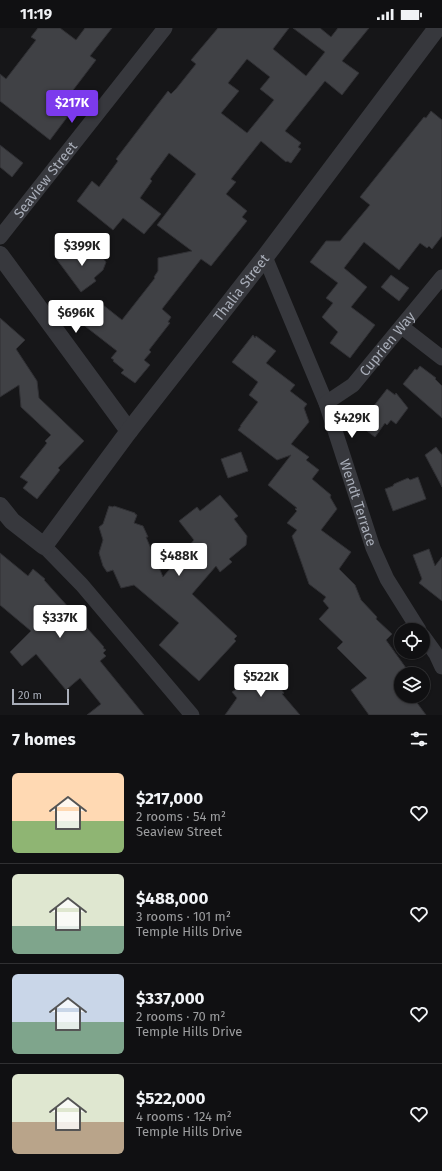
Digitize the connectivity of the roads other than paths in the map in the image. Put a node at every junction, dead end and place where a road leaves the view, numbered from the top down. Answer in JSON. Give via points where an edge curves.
{"nodes":[{"id":1,"x":165,"y":28,"type":"edge"},
{"id":2,"x":437,"y":28,"type":"edge"},
{"id":3,"x":0,"y":237,"type":"edge"},
{"id":4,"x":0,"y":255,"type":"edge"},
{"id":5,"x":265,"y":257,"type":"junction"},
{"id":6,"x":442,"y":277,"type":"edge"},
{"id":7,"x":402,"y":327,"type":"junction"},
{"id":8,"x":442,"y":358,"type":"edge"},
{"id":9,"x":326,"y":404,"type":"junction"},
{"id":10,"x":129,"y":431,"type":"junction"},
{"id":11,"x":0,"y":506,"type":"edge"},
{"id":12,"x":44,"y":546,"type":"junction"},
{"id":13,"x":415,"y":623,"type":"edge"},
{"id":14,"x":430,"y":646,"type":"edge"},
{"id":15,"x":442,"y":667,"type":"edge"},
{"id":16,"x":192,"y":715,"type":"edge"}],
"edges":[{"from":1,"to":3,"type":"street","name":"Seaview Street"},
{"from":2,"to":5,"type":"street","name":"Thalia Street"},
{"from":4,"to":10,"type":"street"},
{"from":5,"to":9,"type":"street","name":"Wendt Terrace"},
{"from":5,"to":10,"type":"street","name":"Thalia Street"},
{"from":6,"to":7,"type":"street","name":"Cuprien Way"},
{"from":7,"to":8,"type":"street"},
{"from":7,"to":9,"type":"street","name":"Cuprien Way","via":[[353,385]]},
{"from":9,"to":13,"type":"street","name":"Wendt Terrace","via":[[373,548],[387,579]]},
{"from":10,"to":12,"type":"street","name":"Thalia Street"},
{"from":11,"to":12,"type":"street","via":[[12,521]]},
{"from":12,"to":16,"type":"street","via":[[82,585]]},
{"from":14,"to":15,"type":"street"}]}
